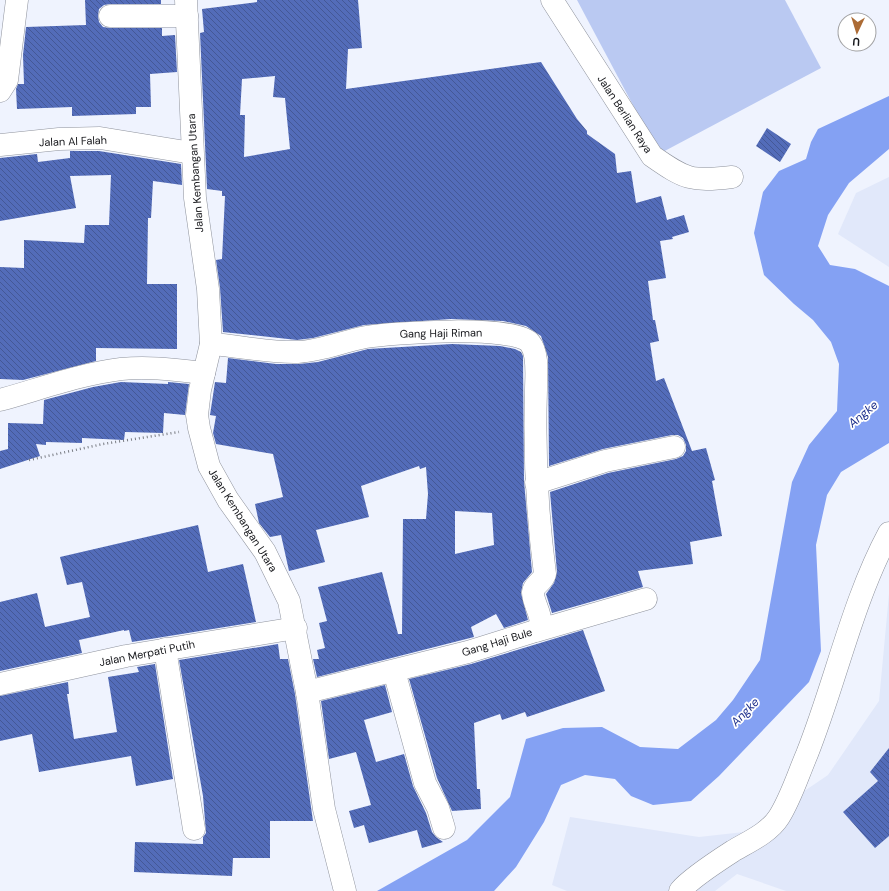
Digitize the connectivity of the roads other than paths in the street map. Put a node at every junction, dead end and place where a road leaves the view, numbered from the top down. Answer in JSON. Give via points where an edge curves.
{"nodes":[{"id":1,"x":17,"y":0,"type":"edge"},
{"id":2,"x":552,"y":0,"type":"edge"},
{"id":3,"x":187,"y":8,"type":"edge"},
{"id":4,"x":110,"y":16,"type":"dead end"},
{"id":5,"x":0,"y":90,"type":"edge"},
{"id":6,"x":0,"y":145,"type":"edge"},
{"id":7,"x":192,"y":152,"type":"junction"},
{"id":8,"x":732,"y":177,"type":"dead end"},
{"id":9,"x":211,"y":344,"type":"junction"},
{"id":10,"x":204,"y":373,"type":"junction"},
{"id":11,"x":0,"y":400,"type":"edge"},
{"id":12,"x":674,"y":447,"type":"dead end"},
{"id":13,"x":536,"y":483,"type":"junction"},
{"id":14,"x":889,"y":533,"type":"edge"},
{"id":15,"x":646,"y":599,"type":"dead end"},
{"id":16,"x":296,"y":628,"type":"junction"},
{"id":17,"x":536,"y":631,"type":"junction"},
{"id":18,"x":164,"y":649,"type":"junction"},
{"id":19,"x":394,"y":671,"type":"junction"},
{"id":20,"x":0,"y":684,"type":"edge"},
{"id":21,"x":307,"y":692,"type":"junction"},
{"id":22,"x":444,"y":828,"type":"dead end"},
{"id":23,"x":194,"y":829,"type":"dead end"},
{"id":24,"x":345,"y":891,"type":"edge"},
{"id":25,"x":680,"y":891,"type":"edge"}],
"edges":[{"from":1,"to":5,"type":"street","via":[[7,80]]},
{"from":2,"to":8,"type":"street","name":"Jalan Berlian Raya","via":[[652,156],[689,178],[704,181]]},
{"from":3,"to":4,"type":"street"},
{"from":3,"to":7,"type":"street","name":"Jalan Kembangan Utara"},
{"from":6,"to":7,"type":"street","name":"Jalan Al Falah","via":[[100,138]]},
{"from":7,"to":9,"type":"street","name":"Jalan Kembangan Utara","via":[[195,198],[208,290]]},
{"from":9,"to":10,"type":"street","name":"Jalan Kembangan Utara"},
{"from":9,"to":13,"type":"street","name":"Gang Haji Riman","via":[[300,352],[364,337],[396,333],[487,332],[524,338],[530,343],[536,368]]},
{"from":10,"to":11,"type":"street","via":[[154,368],[122,369],[90,374]]},
{"from":10,"to":16,"type":"street","name":"Jalan Kembangan Utara","via":[[197,415],[209,466],[278,576],[289,601]]},
{"from":12,"to":13,"type":"street","via":[[605,461]]},
{"from":13,"to":17,"type":"street","name":"Gang Haji Bule","via":[[545,574],[533,593],[541,619]]},
{"from":14,"to":25,"type":"street","via":[[874,563],[821,717],[778,819],[760,835],[729,854]]},
{"from":15,"to":17,"type":"street"},
{"from":16,"to":18,"type":"street","name":"Jalan Merpati Putih"},
{"from":16,"to":21,"type":"street","name":"Jalan Kembangan Utara"},
{"from":17,"to":19,"type":"street","name":"Gang Haji Bule"},
{"from":18,"to":20,"type":"street","name":"Jalan Merpati Putih"},
{"from":18,"to":23,"type":"street"},
{"from":19,"to":21,"type":"street","name":"Gang Haji Bule"},
{"from":19,"to":22,"type":"street","via":[[425,783],[438,808]]},
{"from":21,"to":24,"type":"street","name":"Jalan Kembangan Utara","via":[[324,809]]}]}
